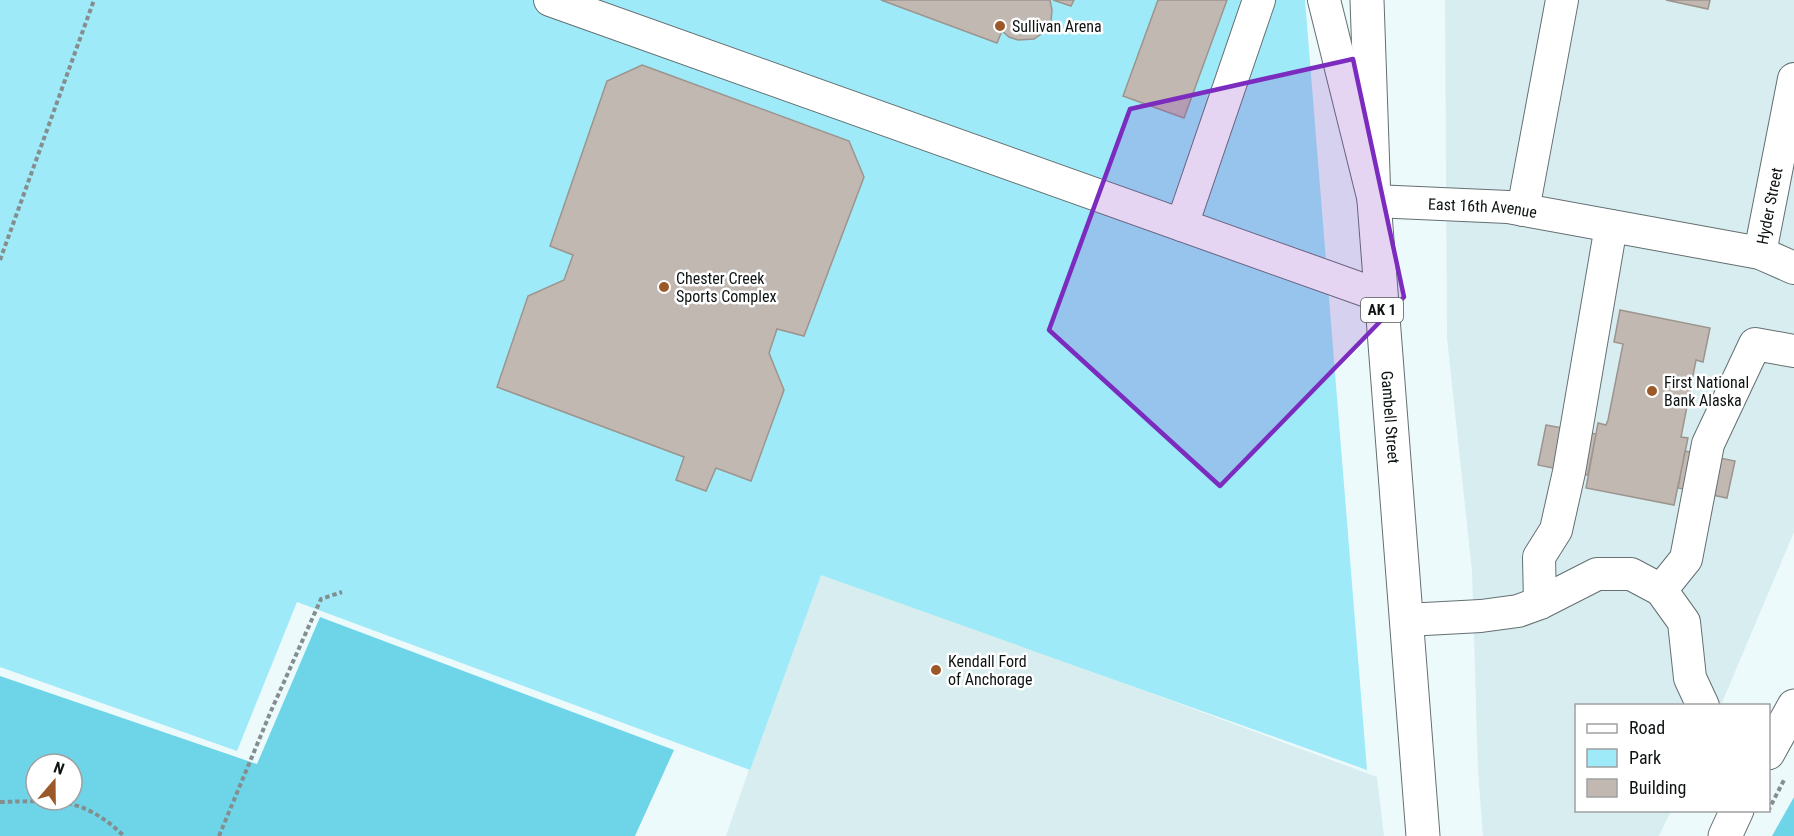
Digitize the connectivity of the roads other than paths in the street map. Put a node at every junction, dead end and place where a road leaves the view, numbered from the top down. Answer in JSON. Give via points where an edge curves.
{"nodes":[{"id":1,"x":550,"y":0,"type":"edge"},
{"id":2,"x":1259,"y":0,"type":"edge"},
{"id":3,"x":1324,"y":0,"type":"edge"},
{"id":4,"x":1367,"y":0,"type":"edge"},
{"id":5,"x":1562,"y":0,"type":"edge"},
{"id":6,"x":1793,"y":83,"type":"edge"},
{"id":7,"x":1374,"y":201,"type":"junction"},
{"id":8,"x":1523,"y":210,"type":"junction"},
{"id":9,"x":1182,"y":225,"type":"junction"},
{"id":10,"x":1611,"y":226,"type":"junction"},
{"id":11,"x":1760,"y":253,"type":"junction"},
{"id":12,"x":1794,"y":268,"type":"edge"},
{"id":13,"x":1381,"y":296,"type":"junction"},
{"id":14,"x":1794,"y":351,"type":"edge"},
{"id":15,"x":1661,"y":590,"type":"junction"},
{"id":16,"x":1540,"y":603,"type":"junction"},
{"id":17,"x":1406,"y":620,"type":"junction"},
{"id":18,"x":1703,"y":704,"type":"edge"},
{"id":19,"x":1794,"y":706,"type":"edge"},
{"id":20,"x":1779,"y":762,"type":"edge"},
{"id":21,"x":1751,"y":814,"type":"edge"},
{"id":22,"x":1423,"y":836,"type":"edge"},
{"id":23,"x":1725,"y":836,"type":"edge"}],
"edges":[{"from":1,"to":9,"type":"street"},
{"from":2,"to":9,"type":"street"},
{"from":3,"to":7,"type":"street"},
{"from":4,"to":7,"type":"highway","name":"Gambell Street","number":"AK 1"},
{"from":5,"to":8,"type":"street"},
{"from":6,"to":11,"type":"street","name":"Hyder Street"},
{"from":7,"to":8,"type":"street","name":"East 16th Avenue"},
{"from":7,"to":13,"type":"highway","name":"Gambell Street","number":"AK 1"},
{"from":8,"to":10,"type":"street","name":"East 16th Avenue"},
{"from":9,"to":13,"type":"street"},
{"from":10,"to":11,"type":"street","name":"East 16th Avenue"},
{"from":10,"to":16,"type":"street","via":[[1556,530],[1539,556]]},
{"from":11,"to":12,"type":"street","name":"East 16th Avenue"},
{"from":13,"to":17,"type":"highway","name":"Gambell Street","number":"AK 1"},
{"from":14,"to":15,"type":"street","via":[[1755,344],[1708,444],[1686,559]]},
{"from":15,"to":16,"type":"street","via":[[1631,574],[1597,574]]},
{"from":15,"to":18,"type":"street","via":[[1684,622],[1690,678]]},
{"from":16,"to":17,"type":"street","via":[[1518,611],[1481,616]]},
{"from":17,"to":22,"type":"highway","name":"Gambell Street","number":"AK 1"},
{"from":19,"to":20,"type":"highway"},
{"from":21,"to":23,"type":"highway"}]}
